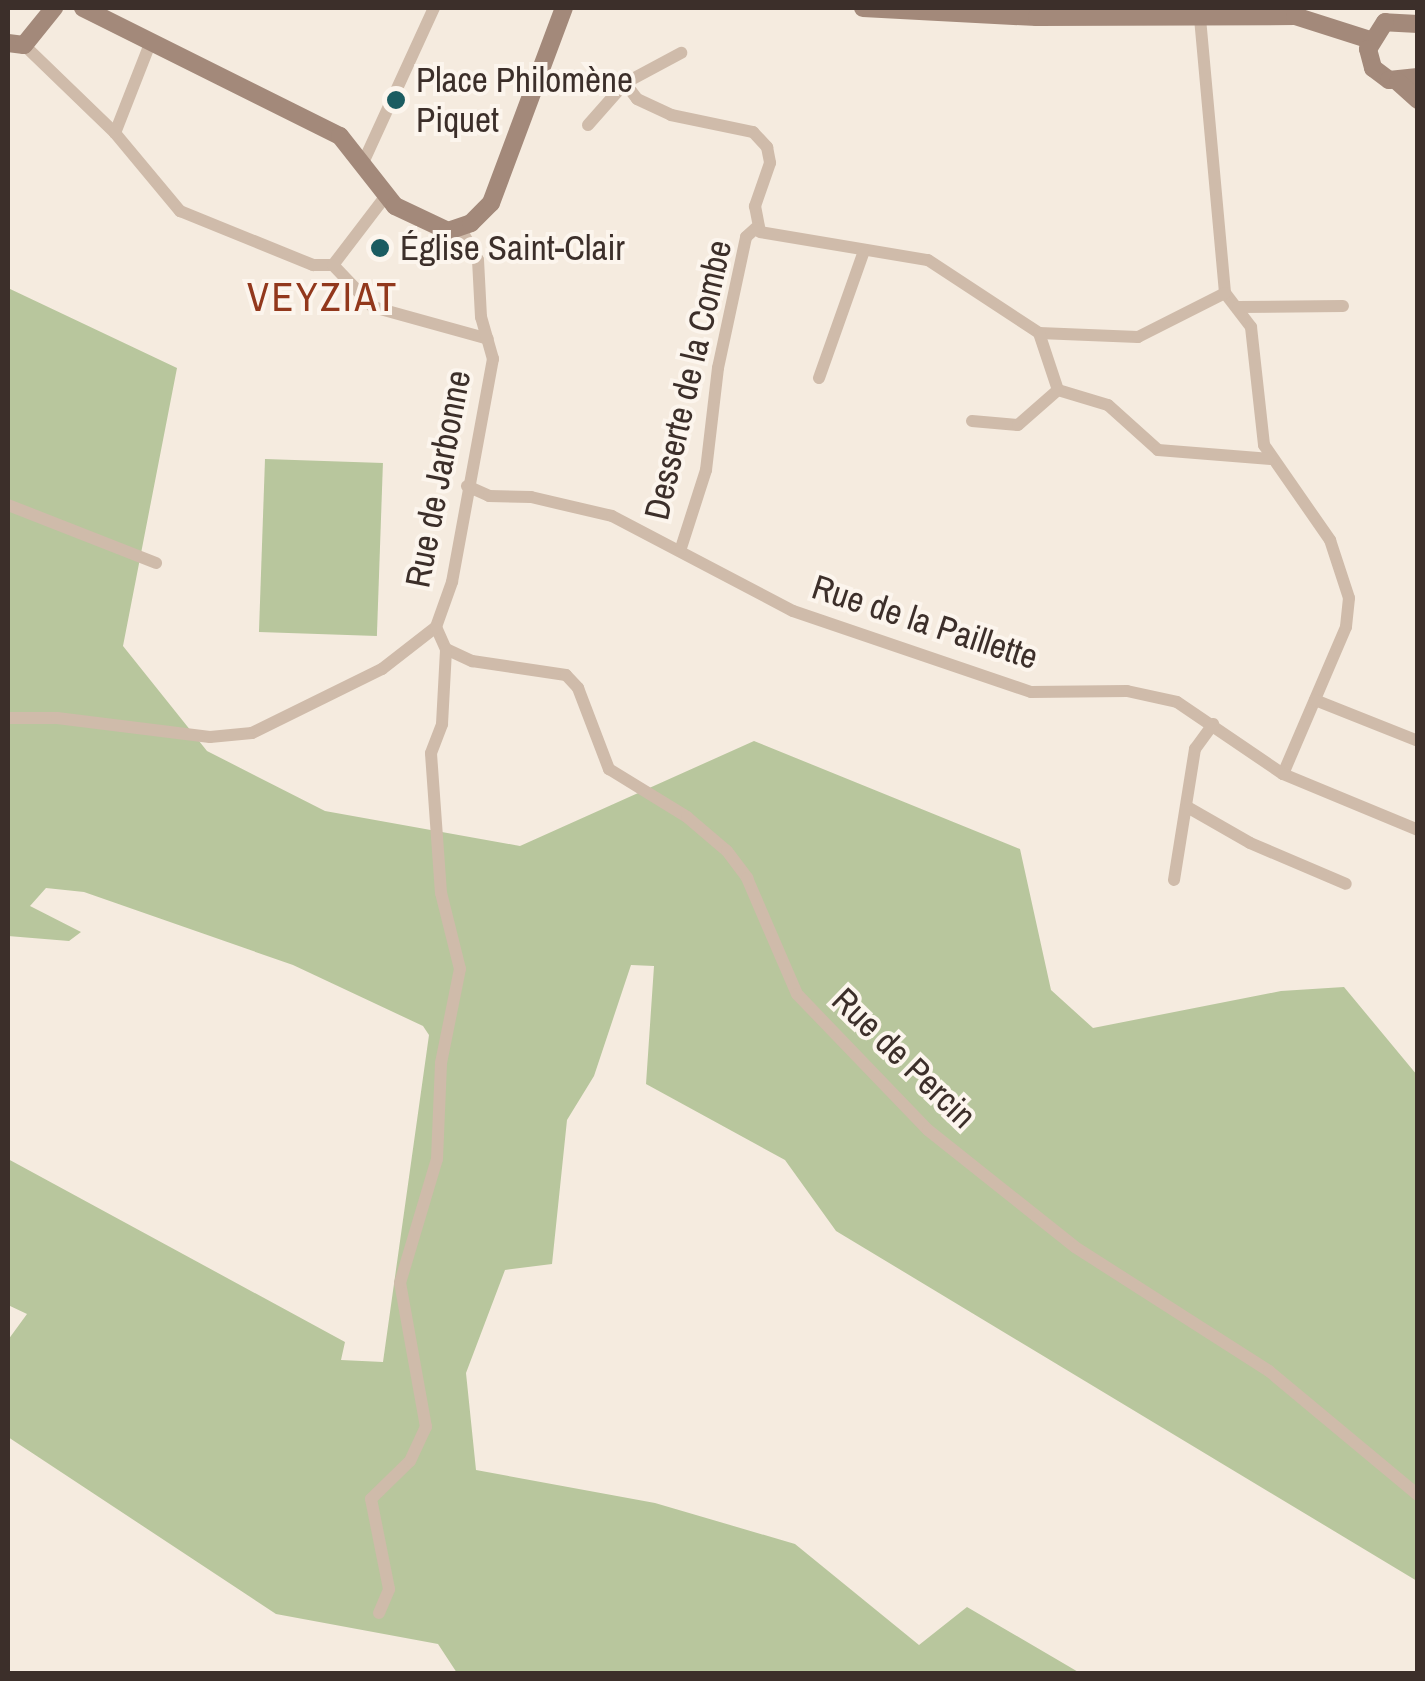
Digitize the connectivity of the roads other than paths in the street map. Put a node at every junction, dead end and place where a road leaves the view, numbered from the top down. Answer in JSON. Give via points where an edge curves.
{"nodes":[{"id":1,"x":54,"y":8,"type":"edge"},
{"id":2,"x":83,"y":8,"type":"edge"},
{"id":3,"x":434,"y":8,"type":"edge"},
{"id":4,"x":564,"y":8,"type":"edge"},
{"id":5,"x":863,"y":8,"type":"edge"},
{"id":6,"x":1038,"y":12,"type":"edge"},
{"id":7,"x":1391,"y":15,"type":"edge"},
{"id":8,"x":1200,"y":18,"type":"junction"},
{"id":9,"x":1418,"y":24,"type":"edge"},
{"id":10,"x":1370,"y":40,"type":"junction"},
{"id":11,"x":152,"y":41,"type":"junction"},
{"id":12,"x":16,"y":44,"type":"edge"},
{"id":13,"x":680,"y":53,"type":"dead end"},
{"id":14,"x":1418,"y":77,"type":"edge"},
{"id":15,"x":625,"y":82,"type":"junction"},
{"id":16,"x":1398,"y":82,"type":"junction"},
{"id":17,"x":1418,"y":100,"type":"edge"},
{"id":18,"x":588,"y":125,"type":"dead end"},
{"id":19,"x":115,"y":133,"type":"junction"},
{"id":20,"x":362,"y":165,"type":"junction"},
{"id":21,"x":385,"y":197,"type":"junction"},
{"id":22,"x":460,"y":228,"type":"junction"},
{"id":23,"x":756,"y":228,"type":"junction"},
{"id":24,"x":863,"y":254,"type":"junction"},
{"id":25,"x":333,"y":266,"type":"junction"},
{"id":26,"x":1225,"y":294,"type":"junction"},
{"id":27,"x":1344,"y":306,"type":"dead end"},
{"id":28,"x":1238,"y":307,"type":"junction"},
{"id":29,"x":1038,"y":333,"type":"junction"},
{"id":30,"x":488,"y":338,"type":"junction"},
{"id":31,"x":819,"y":378,"type":"dead end"},
{"id":32,"x":1058,"y":390,"type":"junction"},
{"id":33,"x":972,"y":421,"type":"dead end"},
{"id":34,"x":1271,"y":459,"type":"junction"},
{"id":35,"x":467,"y":486,"type":"junction"},
{"id":36,"x":8,"y":506,"type":"edge"},
{"id":37,"x":681,"y":548,"type":"junction"},
{"id":38,"x":156,"y":563,"type":"dead end"},
{"id":39,"x":436,"y":627,"type":"junction"},
{"id":40,"x":446,"y":649,"type":"junction"},
{"id":41,"x":1316,"y":700,"type":"junction"},
{"id":42,"x":8,"y":718,"type":"edge"},
{"id":43,"x":1213,"y":724,"type":"junction"},
{"id":44,"x":1418,"y":741,"type":"edge"},
{"id":45,"x":1283,"y":774,"type":"junction"},
{"id":46,"x":1188,"y":808,"type":"junction"},
{"id":47,"x":1418,"y":830,"type":"edge"},
{"id":48,"x":1174,"y":880,"type":"dead end"},
{"id":49,"x":1346,"y":884,"type":"dead end"},
{"id":50,"x":1418,"y":1495,"type":"edge"},
{"id":51,"x":379,"y":1612,"type":"dead end"}],
"edges":[{"from":1,"to":12,"type":"street"},
{"from":2,"to":11,"type":"street"},
{"from":3,"to":20,"type":"street"},
{"from":4,"to":22,"type":"street","via":[[490,203]]},
{"from":5,"to":6,"type":"street"},
{"from":6,"to":8,"type":"street"},
{"from":7,"to":9,"type":"street"},
{"from":7,"to":10,"type":"street"},
{"from":8,"to":10,"type":"street","via":[[1295,16]]},
{"from":8,"to":26,"type":"street"},
{"from":10,"to":16,"type":"street","via":[[1374,68]]},
{"from":11,"to":19,"type":"street"},
{"from":11,"to":20,"type":"street","via":[[340,136]]},
{"from":12,"to":19,"type":"street"},
{"from":13,"to":15,"type":"street"},
{"from":14,"to":16,"type":"street"},
{"from":15,"to":18,"type":"street"},
{"from":15,"to":23,"type":"street","name":"Desserte de la Combe","via":[[636,98],[671,115],[760,139],[770,163],[755,206]]},
{"from":16,"to":17,"type":"street"},
{"from":19,"to":25,"type":"street","via":[[180,211],[313,265]]},
{"from":20,"to":21,"type":"street"},
{"from":21,"to":22,"type":"street","via":[[422,224]]},
{"from":21,"to":25,"type":"street"},
{"from":22,"to":30,"type":"street","name":"Rue de Jarbonne","via":[[478,260],[480,317]]},
{"from":23,"to":24,"type":"street","via":[[775,239]]},
{"from":23,"to":37,"type":"street","name":"Desserte de la Combe","via":[[746,237],[718,368],[706,470]]},
{"from":24,"to":29,"type":"street","via":[[928,260]]},
{"from":24,"to":31,"type":"street"},
{"from":25,"to":30,"type":"street","via":[[372,307]]},
{"from":26,"to":28,"type":"street"},
{"from":26,"to":29,"type":"street","via":[[1138,336]]},
{"from":27,"to":28,"type":"street"},
{"from":28,"to":34,"type":"street","via":[[1251,327]]},
{"from":29,"to":32,"type":"street"},
{"from":30,"to":35,"type":"street","name":"Rue de Jarbonne","via":[[493,359]]},
{"from":32,"to":33,"type":"street","via":[[1018,425]]},
{"from":32,"to":34,"type":"street","via":[[1108,405],[1158,450]]},
{"from":34,"to":41,"type":"street","via":[[1330,540],[1349,598],[1346,628]]},
{"from":35,"to":37,"type":"street","name":"Rue de la Paillette","via":[[490,496],[594,510]]},
{"from":35,"to":39,"type":"street","name":"Rue de Jarbonne","via":[[452,582]]},
{"from":36,"to":38,"type":"street"},
{"from":37,"to":43,"type":"street","name":"Rue de la Paillette","via":[[792,612],[1031,692],[1146,693]]},
{"from":39,"to":40,"type":"street"},
{"from":39,"to":42,"type":"street","via":[[382,669],[252,733],[210,737]]},
{"from":40,"to":50,"type":"street","name":"Rue de Percin","via":[[472,661],[566,676],[578,688],[609,769],[687,816],[727,851],[747,878],[796,994],[928,1130],[1075,1247],[1268,1371]]},
{"from":40,"to":51,"type":"street","via":[[442,724],[432,754],[441,893],[460,969],[440,1062],[438,1159],[400,1283],[426,1427],[410,1461],[372,1499],[389,1589]]},
{"from":41,"to":44,"type":"street"},
{"from":41,"to":45,"type":"street"},
{"from":43,"to":45,"type":"street","name":"Rue de la Paillette"},
{"from":43,"to":46,"type":"street","via":[[1196,749]]},
{"from":45,"to":47,"type":"street","name":"Rue de la Paillette"},
{"from":46,"to":48,"type":"street"},
{"from":46,"to":49,"type":"street"}]}
